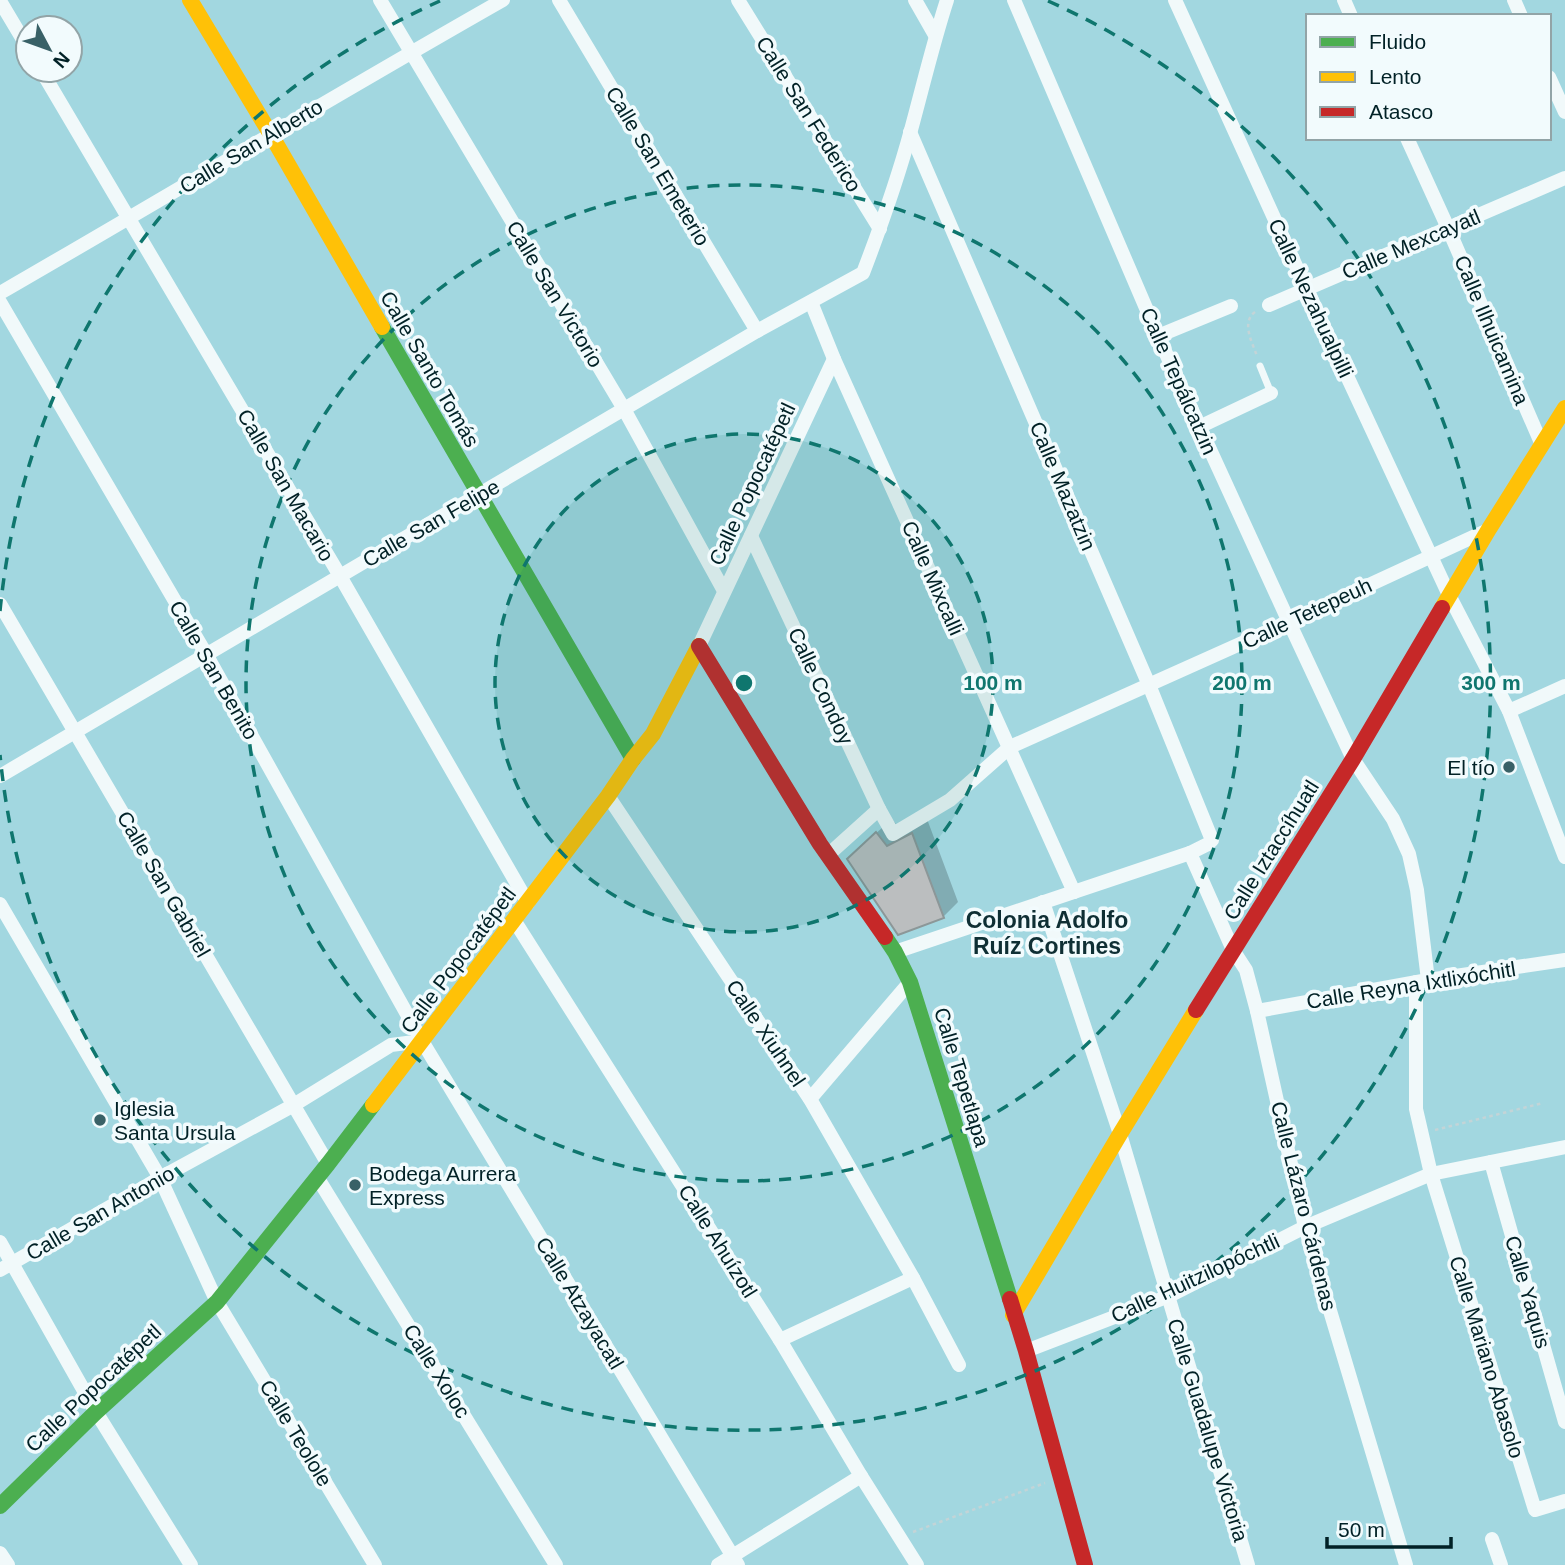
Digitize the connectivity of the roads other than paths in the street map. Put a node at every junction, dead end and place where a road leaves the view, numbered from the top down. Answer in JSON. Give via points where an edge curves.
{"nodes":[{"id":1,"x":190,"y":0,"type":"edge"},
{"id":2,"x":380,"y":0,"type":"edge"},
{"id":3,"x":503,"y":0,"type":"edge"},
{"id":4,"x":559,"y":0,"type":"edge"},
{"id":5,"x":738,"y":0,"type":"edge"},
{"id":6,"x":915,"y":0,"type":"edge"},
{"id":7,"x":947,"y":0,"type":"edge"},
{"id":8,"x":1014,"y":0,"type":"edge"},
{"id":9,"x":1175,"y":0,"type":"edge"},
{"id":10,"x":0,"y":1,"type":"edge"},
{"id":11,"x":14,"y":24,"type":"edge"},
{"id":12,"x":935,"y":35,"type":"junction"},
{"id":13,"x":410,"y":52,"type":"junction"},
{"id":14,"x":1551,"y":81,"type":"edge"},
{"id":15,"x":49,"y":84,"type":"edge"},
{"id":16,"x":1565,"y":111,"type":"edge"},
{"id":17,"x":910,"y":132,"type":"junction"},
{"id":18,"x":270,"y":134,"type":"junction"},
{"id":19,"x":1408,"y":140,"type":"edge"},
{"id":20,"x":1565,"y":178,"type":"edge"},
{"id":21,"x":130,"y":218,"type":"junction"},
{"id":22,"x":1448,"y":228,"type":"junction"},
{"id":23,"x":880,"y":229,"type":"junction"},
{"id":24,"x":1306,"y":288,"type":"junction"},
{"id":25,"x":0,"y":293,"type":"edge"},
{"id":26,"x":0,"y":302,"type":"edge"},
{"id":27,"x":811,"y":302,"type":"junction"},
{"id":28,"x":1269,"y":305,"type":"road end"},
{"id":29,"x":1231,"y":306,"type":"dead end"},
{"id":30,"x":757,"y":331,"type":"junction"},
{"id":31,"x":1158,"y":336,"type":"junction"},
{"id":32,"x":834,"y":359,"type":"junction"},
{"id":33,"x":1261,"y":366,"type":"dead end"},
{"id":34,"x":1271,"y":393,"type":"joint"},
{"id":35,"x":1565,"y":408,"type":"edge"},
{"id":36,"x":624,"y":409,"type":"junction"},
{"id":37,"x":1199,"y":427,"type":"junction"},
{"id":38,"x":1542,"y":445,"type":"junction"},
{"id":39,"x":479,"y":495,"type":"junction"},
{"id":40,"x":1489,"y":529,"type":"junction"},
{"id":41,"x":751,"y":536,"type":"junction"},
{"id":42,"x":1431,"y":556,"type":"junction"},
{"id":43,"x":340,"y":576,"type":"junction"},
{"id":44,"x":724,"y":591,"type":"junction"},
{"id":45,"x":1449,"y":595,"type":"junction"},
{"id":46,"x":0,"y":604,"type":"edge"},
{"id":47,"x":1289,"y":622,"type":"junction"},
{"id":48,"x":699,"y":646,"type":"junction"},
{"id":49,"x":205,"y":654,"type":"junction"},
{"id":50,"x":1149,"y":685,"type":"junction"},
{"id":51,"x":1565,"y":686,"type":"edge"},
{"id":52,"x":1509,"y":712,"type":"junction"},
{"id":53,"x":74,"y":732,"type":"junction"},
{"id":54,"x":1010,"y":747,"type":"junction"},
{"id":55,"x":633,"y":759,"type":"junction"},
{"id":56,"x":1353,"y":759,"type":"junction"},
{"id":57,"x":0,"y":776,"type":"edge"},
{"id":58,"x":608,"y":796,"type":"junction"},
{"id":59,"x":879,"y":809,"type":"junction"},
{"id":60,"x":892,"y":834,"type":"joint"},
{"id":61,"x":1190,"y":853,"type":"junction"},
{"id":62,"x":828,"y":855,"type":"junction"},
{"id":63,"x":1565,"y":857,"type":"edge"},
{"id":64,"x":1074,"y":892,"type":"junction"},
{"id":65,"x":1043,"y":902,"type":"junction"},
{"id":66,"x":528,"y":903,"type":"junction"},
{"id":67,"x":0,"y":904,"type":"edge"},
{"id":68,"x":514,"y":920,"type":"junction"},
{"id":69,"x":1233,"y":950,"type":"junction"},
{"id":70,"x":895,"y":952,"type":"junction"},
{"id":71,"x":1565,"y":960,"type":"edge"},
{"id":72,"x":1422,"y":981,"type":"junction"},
{"id":73,"x":910,"y":982,"type":"junction"},
{"id":74,"x":1257,"y":1011,"type":"junction"},
{"id":75,"x":422,"y":1041,"type":"junction"},
{"id":76,"x":810,"y":1099,"type":"junction"},
{"id":77,"x":292,"y":1106,"type":"junction"},
{"id":78,"x":1120,"y":1134,"type":"junction"},
{"id":79,"x":1565,"y":1147,"type":"edge"},
{"id":80,"x":1491,"y":1162,"type":"junction"},
{"id":81,"x":322,"y":1171,"type":"junction"},
{"id":82,"x":1430,"y":1174,"type":"junction"},
{"id":83,"x":160,"y":1178,"type":"junction"},
{"id":84,"x":1305,"y":1227,"type":"junction"},
{"id":85,"x":0,"y":1242,"type":"edge"},
{"id":86,"x":6,"y":1267,"type":"edge"},
{"id":87,"x":913,"y":1278,"type":"junction"},
{"id":88,"x":1169,"y":1296,"type":"junction"},
{"id":89,"x":217,"y":1302,"type":"junction"},
{"id":90,"x":1013,"y":1315,"type":"junction"},
{"id":91,"x":780,"y":1340,"type":"junction"},
{"id":92,"x":1026,"y":1351,"type":"junction"},
{"id":93,"x":959,"y":1365,"type":"dead end"},
{"id":94,"x":1562,"y":1397,"type":"edge"},
{"id":95,"x":96,"y":1412,"type":"junction"},
{"id":96,"x":1565,"y":1422,"type":"edge"},
{"id":97,"x":861,"y":1476,"type":"junction"},
{"id":98,"x":1565,"y":1500,"type":"edge"},
{"id":99,"x":0,"y":1506,"type":"edge"},
{"id":100,"x":1492,"y":1539,"type":"dead end"},
{"id":101,"x":0,"y":1553,"type":"edge"},
{"id":102,"x":735,"y":1561,"type":"edge"},
{"id":103,"x":8,"y":1565,"type":"edge"},
{"id":104,"x":191,"y":1565,"type":"edge"},
{"id":105,"x":375,"y":1565,"type":"edge"},
{"id":106,"x":556,"y":1565,"type":"edge"},
{"id":107,"x":718,"y":1565,"type":"edge"},
{"id":108,"x":917,"y":1565,"type":"edge"},
{"id":109,"x":1085,"y":1565,"type":"edge"},
{"id":110,"x":1248,"y":1565,"type":"edge"},
{"id":111,"x":1406,"y":1565,"type":"edge"},
{"id":112,"x":1501,"y":1565,"type":"edge"}],
"edges":[{"from":1,"to":18,"type":"street","name":"Calle Santo Tomás"},
{"from":2,"to":13,"type":"street","name":"Calle San Victorio"},
{"from":3,"to":13,"type":"street","name":"Calle San Alberto"},
{"from":4,"to":30,"type":"street","name":"Calle San Emeterio"},
{"from":5,"to":23,"type":"street","name":"Calle San Federico"},
{"from":6,"to":12,"type":"street"},
{"from":7,"to":12,"type":"street"},
{"from":8,"to":31,"type":"street","name":"Calle Tepálcatzin"},
{"from":9,"to":24,"type":"street","name":"Calle Nezahualpilli"},
{"from":10,"to":11,"type":"street"},
{"from":12,"to":17,"type":"street"},
{"from":13,"to":18,"type":"street","name":"Calle San Alberto"},
{"from":13,"to":36,"type":"street","name":"Calle San Victorio"},
{"from":14,"to":16,"type":"street"},
{"from":15,"to":21,"type":"street","name":"Calle San Macario"},
{"from":17,"to":23,"type":"street"},
{"from":17,"to":50,"type":"street","name":"Calle Mazatzin"},
{"from":18,"to":21,"type":"street","name":"Calle San Alberto"},
{"from":18,"to":39,"type":"street","name":"Calle Santo Tomás"},
{"from":19,"to":22,"type":"street","name":"Calle Ilhuicamina"},
{"from":20,"to":22,"type":"street","name":"Calle Mexcayatl"},
{"from":21,"to":25,"type":"street","name":"Calle San Alberto"},
{"from":21,"to":43,"type":"street","name":"Calle San Macario"},
{"from":22,"to":24,"type":"street","name":"Calle Mexcayatl"},
{"from":22,"to":38,"type":"street","name":"Calle Ilhuicamina"},
{"from":23,"to":27,"type":"street","name":"Calle San Felipe","via":[[863,273]]},
{"from":24,"to":28,"type":"street","name":"Calle Mexcayatl"},
{"from":24,"to":42,"type":"street","name":"Calle Nezahualpilli"},
{"from":26,"to":49,"type":"street","name":"Calle San Benito"},
{"from":27,"to":30,"type":"street","name":"Calle San Felipe"},
{"from":27,"to":32,"type":"street","name":"Calle Mixcalli"},
{"from":29,"to":31,"type":"street"},
{"from":30,"to":36,"type":"street","name":"Calle San Felipe"},
{"from":31,"to":37,"type":"street","name":"Calle Tepálcatzin"},
{"from":32,"to":41,"type":"street","name":"Calle Popocatépetl"},
{"from":32,"to":54,"type":"street","name":"Calle Mixcalli"},
{"from":33,"to":34,"type":"lane"},
{"from":34,"to":37,"type":"street"},
{"from":35,"to":38,"type":"street","name":"Calle Iztaccíhuatl"},
{"from":36,"to":39,"type":"street","name":"Calle San Felipe"},
{"from":36,"to":44,"type":"street","name":"Calle San Victorio"},
{"from":37,"to":47,"type":"street","name":"Calle Tepálcatzin"},
{"from":38,"to":40,"type":"street","name":"Calle Iztaccíhuatl"},
{"from":39,"to":43,"type":"street","name":"Calle San Felipe"},
{"from":39,"to":55,"type":"street","name":"Calle Santo Tomás"},
{"from":40,"to":42,"type":"street","name":"Calle Tetepeuh"},
{"from":40,"to":45,"type":"street","name":"Calle Iztaccíhuatl"},
{"from":41,"to":44,"type":"street","name":"Calle Popocatépetl"},
{"from":41,"to":59,"type":"street","name":"Calle Condoy"},
{"from":42,"to":45,"type":"street","name":"Calle Nezahualpilli"},
{"from":42,"to":47,"type":"street","name":"Calle Tetepeuh"},
{"from":43,"to":49,"type":"street","name":"Calle San Felipe"},
{"from":43,"to":66,"type":"street","name":"Calle San Macario"},
{"from":44,"to":48,"type":"street","name":"Calle Popocatépetl"},
{"from":45,"to":52,"type":"street","name":"Calle Nezahualpilli"},
{"from":45,"to":56,"type":"street","name":"Calle Iztaccíhuatl"},
{"from":46,"to":53,"type":"street","name":"Calle San Gabriel"},
{"from":47,"to":50,"type":"street","name":"Calle Tetepeuh"},
{"from":47,"to":56,"type":"street","name":"Calle Tepálcatzin"},
{"from":48,"to":55,"type":"street","name":"Calle Popocatépetl","via":[[653,734]]},
{"from":48,"to":62,"type":"street","name":"Calle Tepetlapa"},
{"from":49,"to":53,"type":"street","name":"Calle San Felipe"},
{"from":49,"to":75,"type":"street","name":"Calle San Benito"},
{"from":50,"to":54,"type":"street","name":"Calle Tetepeuh"},
{"from":50,"to":61,"type":"street","name":"Calle Mazatzin","via":[[1212,840]]},
{"from":51,"to":52,"type":"street"},
{"from":52,"to":63,"type":"street","name":"Calle Nezahualpilli"},
{"from":53,"to":57,"type":"street","name":"Calle San Felipe"},
{"from":53,"to":77,"type":"street","name":"Calle San Gabriel"},
{"from":54,"to":60,"type":"street","name":"Calle Tetepeuh","via":[[950,800]]},
{"from":54,"to":64,"type":"street","name":"Calle Mixcalli"},
{"from":55,"to":58,"type":"street","name":"Calle Popocatépetl"},
{"from":56,"to":69,"type":"street","name":"Calle Iztaccíhuatl"},
{"from":56,"to":72,"type":"street","name":"Calle Tepálcatzin","via":[[1393,819],[1409,854],[1417,890]]},
{"from":58,"to":66,"type":"street","name":"Calle Popocatépetl"},
{"from":58,"to":76,"type":"street","name":"Calle Xiuhnel"},
{"from":59,"to":60,"type":"street","name":"Calle Condoy"},
{"from":59,"to":62,"type":"street"},
{"from":61,"to":64,"type":"street"},
{"from":61,"to":69,"type":"street","name":"Calle Lázaro Cárdenas"},
{"from":62,"to":70,"type":"street","name":"Calle Tepetlapa"},
{"from":64,"to":65,"type":"street"},
{"from":65,"to":70,"type":"street"},
{"from":65,"to":78,"type":"street"},
{"from":66,"to":68,"type":"street","name":"Calle Popocatépetl"},
{"from":67,"to":83,"type":"street","name":"Calle Teolole"},
{"from":68,"to":75,"type":"street","name":"Calle Popocatépetl"},
{"from":68,"to":91,"type":"street","name":"Calle Ahuízotl"},
{"from":69,"to":74,"type":"street","name":"Calle Lázaro Cárdenas","via":[[1245,970]]},
{"from":69,"to":78,"type":"street","name":"Calle Iztaccíhuatl"},
{"from":70,"to":73,"type":"street","name":"Calle Tepetlapa"},
{"from":71,"to":72,"type":"street","name":"Calle Reyna Ixtlixóchitl"},
{"from":72,"to":74,"type":"street","name":"Calle Reyna Ixtlixóchitl"},
{"from":72,"to":82,"type":"street","name":"Calle Tepálcatzin","via":[[1416,1108]]},
{"from":73,"to":76,"type":"street"},
{"from":73,"to":90,"type":"street","name":"Calle Tepetlapa"},
{"from":74,"to":84,"type":"street","name":"Calle Lázaro Cárdenas"},
{"from":75,"to":77,"type":"street","name":"Calle San Antonio","via":[[391,1045]]},
{"from":75,"to":81,"type":"street","name":"Calle Popocatépetl"},
{"from":75,"to":102,"type":"street","name":"Calle Atzayacatl"},
{"from":76,"to":87,"type":"street","name":"Calle Xiuhnel"},
{"from":77,"to":81,"type":"street","name":"Calle San Gabriel"},
{"from":77,"to":83,"type":"street","name":"Calle San Antonio"},
{"from":78,"to":88,"type":"street","name":"Calle Guadalupe Victoria"},
{"from":78,"to":90,"type":"street","name":"Calle Iztaccíhuatl"},
{"from":79,"to":80,"type":"street","name":"Calle Huitzilopóchtli"},
{"from":80,"to":82,"type":"street","name":"Calle Huitzilopóchtli"},
{"from":80,"to":94,"type":"street","name":"Calle Yaquis"},
{"from":81,"to":89,"type":"street","name":"Calle Popocatépetl"},
{"from":81,"to":106,"type":"street","name":"Calle Xoloc"},
{"from":82,"to":84,"type":"street","name":"Calle Huitzilopóchtli"},
{"from":82,"to":98,"type":"street","name":"Calle Mariano Abasolo","via":[[1535,1510]]},
{"from":83,"to":86,"type":"street","name":"Calle San Antonio"},
{"from":83,"to":89,"type":"street","name":"Calle Teolole"},
{"from":84,"to":88,"type":"street","name":"Calle Huitzilopóchtli"},
{"from":84,"to":111,"type":"street","name":"Calle Lázaro Cárdenas"},
{"from":85,"to":86,"type":"street"},
{"from":86,"to":95,"type":"street"},
{"from":87,"to":91,"type":"street"},
{"from":87,"to":93,"type":"street","name":"Calle Xiuhnel"},
{"from":88,"to":92,"type":"street","name":"Calle Huitzilopóchtli"},
{"from":88,"to":110,"type":"street","name":"Calle Guadalupe Victoria"},
{"from":89,"to":95,"type":"street","name":"Calle Popocatépetl"},
{"from":89,"to":105,"type":"street","name":"Calle Teolole"},
{"from":90,"to":92,"type":"street","name":"Calle Tepetlapa"},
{"from":91,"to":97,"type":"street","name":"Calle Ahuízotl"},
{"from":92,"to":109,"type":"street","name":"Calle Tepetlapa"},
{"from":94,"to":96,"type":"street","name":"Calle Yaquis"},
{"from":95,"to":99,"type":"street","name":"Calle Popocatépetl"},
{"from":95,"to":104,"type":"street"},
{"from":97,"to":102,"type":"street"},
{"from":97,"to":108,"type":"street","name":"Calle Ahuízotl"},
{"from":100,"to":112,"type":"street"},
{"from":101,"to":103,"type":"street"},
{"from":102,"to":107,"type":"street"}]}
